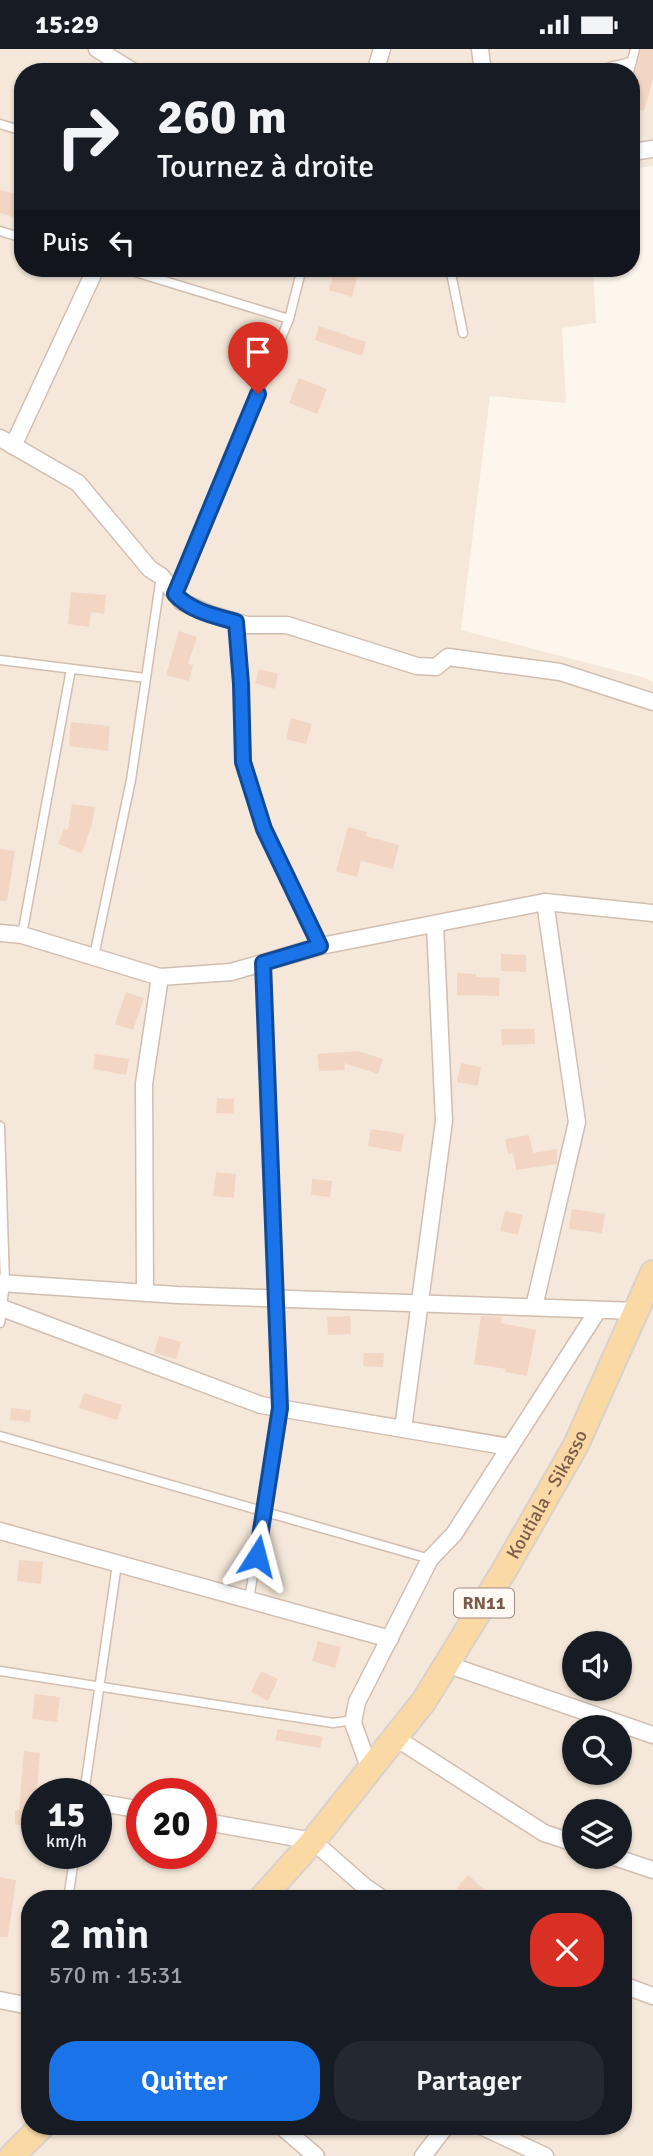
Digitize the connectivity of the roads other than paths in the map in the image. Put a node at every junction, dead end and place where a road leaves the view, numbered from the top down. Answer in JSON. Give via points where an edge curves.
{"nodes":[{"id":1,"x":97,"y":49,"type":"edge"},
{"id":2,"x":635,"y":49,"type":"edge"},
{"id":3,"x":632,"y":61,"type":"joint"},
{"id":4,"x":120,"y":63,"type":"edge"},
{"id":5,"x":626,"y":63,"type":"edge"},
{"id":6,"x":91,"y":277,"type":"edge"},
{"id":7,"x":151,"y":277,"type":"edge"},
{"id":8,"x":300,"y":277,"type":"edge"},
{"id":9,"x":452,"y":277,"type":"edge"},
{"id":10,"x":289,"y":319,"type":"junction"},
{"id":11,"x":463,"y":333,"type":"dead end"},
{"id":12,"x":7,"y":442,"type":"edge"},
{"id":13,"x":161,"y":576,"type":"junction"},
{"id":14,"x":175,"y":594,"type":"junction"},
{"id":15,"x":236,"y":622,"type":"junction"},
{"id":16,"x":0,"y":660,"type":"edge"},
{"id":17,"x":71,"y":669,"type":"junction"},
{"id":18,"x":146,"y":678,"type":"junction"},
{"id":19,"x":653,"y":702,"type":"edge"},
{"id":20,"x":545,"y":902,"type":"junction"},
{"id":21,"x":653,"y":913,"type":"edge"},
{"id":22,"x":435,"y":923,"type":"junction"},
{"id":23,"x":0,"y":933,"type":"edge"},
{"id":24,"x":22,"y":935,"type":"junction"},
{"id":25,"x":320,"y":946,"type":"junction"},
{"id":26,"x":94,"y":956,"type":"junction"},
{"id":27,"x":263,"y":963,"type":"junction"},
{"id":28,"x":160,"y":977,"type":"junction"},
{"id":29,"x":0,"y":1126,"type":"edge"},
{"id":30,"x":653,"y":1273,"type":"edge"},
{"id":31,"x":3,"y":1283,"type":"edge"},
{"id":32,"x":145,"y":1292,"type":"junction"},
{"id":33,"x":275,"y":1298,"type":"junction"},
{"id":34,"x":420,"y":1303,"type":"junction"},
{"id":35,"x":534,"y":1307,"type":"junction"},
{"id":36,"x":598,"y":1310,"type":"junction"},
{"id":37,"x":637,"y":1311,"type":"junction"},
{"id":38,"x":1,"y":1315,"type":"edge"},
{"id":39,"x":280,"y":1408,"type":"junction"},
{"id":40,"x":403,"y":1429,"type":"junction"},
{"id":41,"x":0,"y":1436,"type":"edge"},
{"id":42,"x":510,"y":1447,"type":"junction"},
{"id":43,"x":264,"y":1511,"type":"junction"},
{"id":44,"x":0,"y":1531,"type":"edge"},
{"id":45,"x":430,"y":1559,"type":"junction"},
{"id":46,"x":117,"y":1564,"type":"junction"},
{"id":47,"x":249,"y":1600,"type":"junction"},
{"id":48,"x":390,"y":1639,"type":"junction"},
{"id":49,"x":446,"y":1664,"type":"junction"},
{"id":50,"x":0,"y":1671,"type":"edge"},
{"id":51,"x":99,"y":1686,"type":"junction"},
{"id":52,"x":354,"y":1720,"type":"junction"},
{"id":53,"x":653,"y":1735,"type":"edge"},
{"id":54,"x":396,"y":1738,"type":"junction"},
{"id":55,"x":370,"y":1770,"type":"junction"},
{"id":56,"x":86,"y":1778,"type":"edge"},
{"id":57,"x":217,"y":1824,"type":"edge"},
{"id":58,"x":562,"y":1839,"type":"edge"},
{"id":59,"x":313,"y":1841,"type":"junction"},
{"id":60,"x":632,"y":1863,"type":"edge"},
{"id":61,"x":73,"y":1869,"type":"edge"},
{"id":62,"x":653,"y":1870,"type":"edge"},
{"id":63,"x":69,"y":1890,"type":"edge"},
{"id":64,"x":269,"y":1890,"type":"edge"},
{"id":65,"x":371,"y":1890,"type":"edge"},
{"id":66,"x":632,"y":1988,"type":"edge"},
{"id":67,"x":653,"y":1996,"type":"edge"},
{"id":68,"x":0,"y":2000,"type":"edge"},
{"id":69,"x":21,"y":2004,"type":"edge"},
{"id":70,"x":33,"y":2135,"type":"edge"},
{"id":71,"x":292,"y":2135,"type":"edge"},
{"id":72,"x":439,"y":2135,"type":"edge"},
{"id":73,"x":500,"y":2135,"type":"edge"},
{"id":74,"x":12,"y":2156,"type":"edge"},
{"id":75,"x":316,"y":2156,"type":"edge"},
{"id":76,"x":423,"y":2156,"type":"edge"},
{"id":77,"x":545,"y":2156,"type":"edge"}],
"edges":[{"from":1,"to":4,"type":"street"},
{"from":2,"to":3,"type":"lane"},
{"from":3,"to":5,"type":"lane"},
{"from":6,"to":12,"type":"street"},
{"from":7,"to":10,"type":"lane"},
{"from":8,"to":10,"type":"lane"},
{"from":9,"to":11,"type":"lane"},
{"from":10,"to":14,"type":"lane"},
{"from":12,"to":13,"type":"street","via":[[78,483],[150,569]]},
{"from":13,"to":14,"type":"street"},
{"from":13,"to":18,"type":"lane"},
{"from":14,"to":15,"type":"street","via":[[182,602]]},
{"from":15,"to":19,"type":"street","via":[[286,625],[417,666],[436,667],[448,657],[561,672]]},
{"from":15,"to":25,"type":"lane","via":[[243,762],[264,829]]},
{"from":16,"to":17,"type":"lane"},
{"from":17,"to":18,"type":"lane"},
{"from":17,"to":24,"type":"lane"},
{"from":18,"to":26,"type":"lane","via":[[131,780]]},
{"from":20,"to":21,"type":"street"},
{"from":20,"to":22,"type":"street"},
{"from":20,"to":35,"type":"street","via":[[577,1122]]},
{"from":22,"to":25,"type":"street"},
{"from":22,"to":34,"type":"street","via":[[444,1121]]},
{"from":23,"to":24,"type":"street"},
{"from":24,"to":26,"type":"street"},
{"from":25,"to":27,"type":"street"},
{"from":26,"to":28,"type":"street"},
{"from":27,"to":28,"type":"street","via":[[231,972]]},
{"from":27,"to":33,"type":"lane"},
{"from":28,"to":32,"type":"street","via":[[144,1084]]},
{"from":29,"to":31,"type":"lane"},
{"from":30,"to":37,"type":"main road","name":"Koutiala - Sikasso","number":"RN11"},
{"from":31,"to":32,"type":"street"},
{"from":31,"to":38,"type":"lane"},
{"from":32,"to":33,"type":"street"},
{"from":33,"to":34,"type":"street"},
{"from":33,"to":39,"type":"lane"},
{"from":34,"to":35,"type":"street"},
{"from":34,"to":40,"type":"street"},
{"from":35,"to":36,"type":"street"},
{"from":36,"to":37,"type":"street"},
{"from":36,"to":42,"type":"street"},
{"from":37,"to":49,"type":"main road","name":"Koutiala - Sikasso","number":"RN11","via":[[576,1445]]},
{"from":38,"to":39,"type":"street"},
{"from":39,"to":40,"type":"street"},
{"from":39,"to":43,"type":"lane"},
{"from":40,"to":42,"type":"street"},
{"from":41,"to":43,"type":"lane"},
{"from":42,"to":45,"type":"street","via":[[454,1534]]},
{"from":43,"to":45,"type":"lane"},
{"from":43,"to":47,"type":"lane"},
{"from":44,"to":46,"type":"street"},
{"from":45,"to":48,"type":"street"},
{"from":46,"to":47,"type":"street"},
{"from":46,"to":51,"type":"lane"},
{"from":47,"to":48,"type":"street"},
{"from":48,"to":52,"type":"street","via":[[357,1702]]},
{"from":49,"to":53,"type":"street"},
{"from":49,"to":54,"type":"main road","name":"Koutiala - Sikasso","number":"RN11"},
{"from":50,"to":51,"type":"lane"},
{"from":51,"to":52,"type":"lane","via":[[333,1723]]},
{"from":51,"to":56,"type":"lane"},
{"from":52,"to":55,"type":"street"},
{"from":54,"to":55,"type":"main road","name":"Koutiala - Sikasso","number":"RN11"},
{"from":54,"to":58,"type":"street","via":[[544,1833]]},
{"from":55,"to":59,"type":"main road","name":"Koutiala - Sikasso","number":"RN11"},
{"from":57,"to":59,"type":"street"},
{"from":59,"to":64,"type":"main road","name":"Koutiala - Sikasso","number":"RN11"},
{"from":59,"to":65,"type":"street"},
{"from":60,"to":62,"type":"street"},
{"from":61,"to":63,"type":"lane"},
{"from":66,"to":67,"type":"street"},
{"from":68,"to":69,"type":"street"},
{"from":70,"to":74,"type":"main road"},
{"from":71,"to":75,"type":"street"},
{"from":72,"to":76,"type":"street"},
{"from":73,"to":77,"type":"street"}]}
